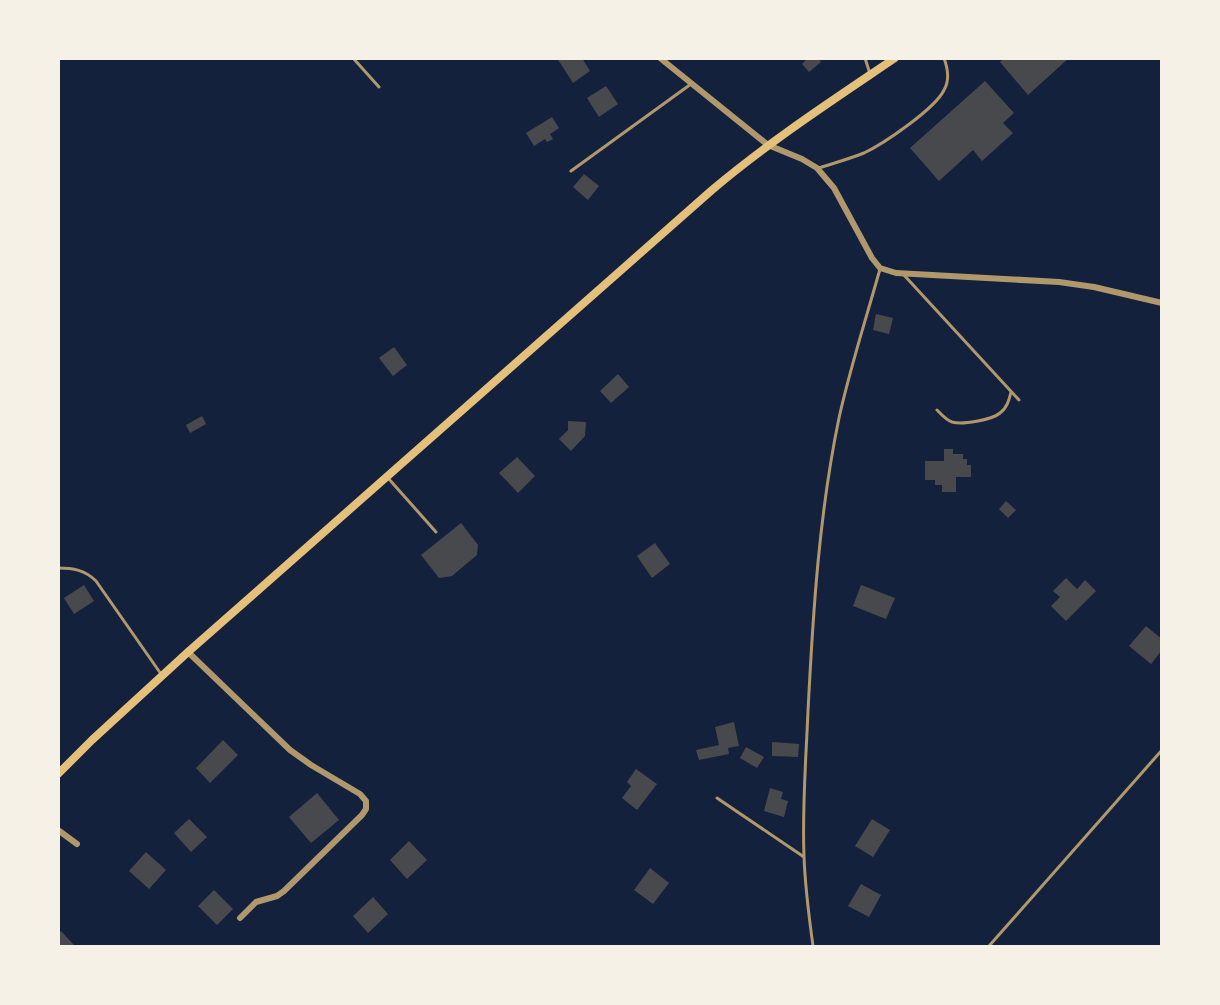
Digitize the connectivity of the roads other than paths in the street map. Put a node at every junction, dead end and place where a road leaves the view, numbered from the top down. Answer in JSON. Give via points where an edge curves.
{"nodes":[{"id":1,"x":353,"y":58,"type":"edge"},
{"id":2,"x":660,"y":58,"type":"edge"},
{"id":3,"x":865,"y":58,"type":"edge"},
{"id":4,"x":895,"y":58,"type":"edge"},
{"id":5,"x":944,"y":58,"type":"edge"},
{"id":6,"x":870,"y":75,"type":"junction"},
{"id":7,"x":691,"y":84,"type":"junction"},
{"id":8,"x":379,"y":87,"type":"dead end"},
{"id":9,"x":768,"y":145,"type":"junction"},
{"id":10,"x":818,"y":168,"type":"junction"},
{"id":11,"x":571,"y":171,"type":"dead end"},
{"id":12,"x":880,"y":268,"type":"junction"},
{"id":13,"x":901,"y":273,"type":"junction"},
{"id":14,"x":1161,"y":303,"type":"edge"},
{"id":15,"x":1011,"y":392,"type":"junction"},
{"id":16,"x":1019,"y":400,"type":"dead end"},
{"id":17,"x":937,"y":410,"type":"dead end"},
{"id":18,"x":387,"y":477,"type":"junction"},
{"id":19,"x":436,"y":532,"type":"dead end"},
{"id":20,"x":58,"y":568,"type":"edge"},
{"id":21,"x":188,"y":652,"type":"junction"},
{"id":22,"x":162,"y":676,"type":"junction"},
{"id":23,"x":1161,"y":750,"type":"edge"},
{"id":24,"x":58,"y":774,"type":"edge"},
{"id":25,"x":717,"y":798,"type":"dead end"},
{"id":26,"x":58,"y":830,"type":"edge"},
{"id":27,"x":76,"y":844,"type":"dead end"},
{"id":28,"x":804,"y":857,"type":"junction"},
{"id":29,"x":240,"y":918,"type":"dead end"},
{"id":30,"x":813,"y":946,"type":"edge"},
{"id":31,"x":989,"y":946,"type":"edge"}],
"edges":[{"from":1,"to":8,"type":"lane"},
{"from":2,"to":7,"type":"street"},
{"from":3,"to":6,"type":"lane"},
{"from":4,"to":6,"type":"main road"},
{"from":5,"to":10,"type":"lane","via":[[948,75],[945,89],[921,114],[875,147]]},
{"from":6,"to":9,"type":"main road"},
{"from":7,"to":9,"type":"street"},
{"from":7,"to":11,"type":"lane"},
{"from":9,"to":10,"type":"street"},
{"from":9,"to":18,"type":"main road","via":[[667,229]]},
{"from":10,"to":12,"type":"street","via":[[834,188]]},
{"from":12,"to":13,"type":"street"},
{"from":12,"to":28,"type":"lane","via":[[844,399],[825,507],[811,662]]},
{"from":13,"to":14,"type":"street","via":[[1059,282]]},
{"from":13,"to":15,"type":"lane"},
{"from":15,"to":16,"type":"lane"},
{"from":15,"to":17,"type":"lane","via":[[1001,412],[987,419],[955,423]]},
{"from":18,"to":19,"type":"lane"},
{"from":18,"to":21,"type":"main road"},
{"from":20,"to":22,"type":"lane","via":[[85,572],[96,581]]},
{"from":21,"to":22,"type":"main road"},
{"from":21,"to":29,"type":"street","via":[[290,750],[366,801],[362,815],[284,891],[256,902]]},
{"from":22,"to":24,"type":"main road"},
{"from":23,"to":31,"type":"lane"},
{"from":25,"to":28,"type":"lane"},
{"from":26,"to":27,"type":"street"},
{"from":28,"to":30,"type":"lane"}]}
